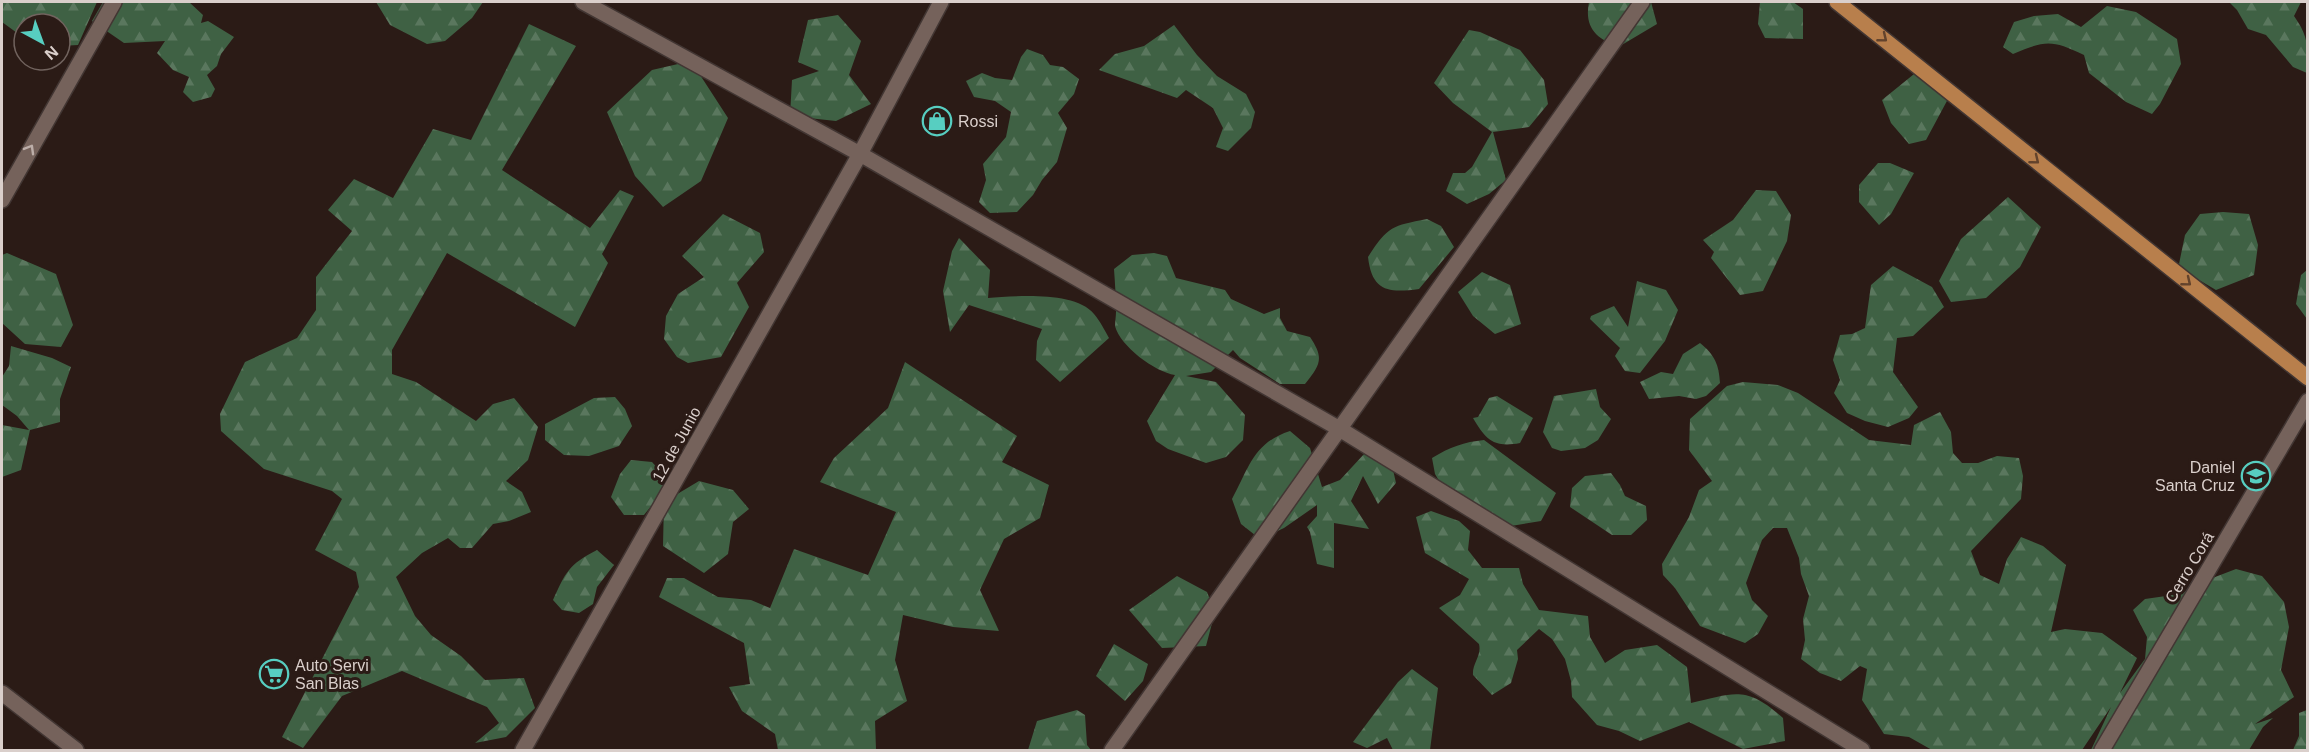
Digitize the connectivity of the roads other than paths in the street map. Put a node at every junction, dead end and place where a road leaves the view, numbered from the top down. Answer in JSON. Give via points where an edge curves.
{"nodes":[{"id":1,"x":114,"y":2,"type":"edge"},
{"id":2,"x":583,"y":2,"type":"edge"},
{"id":3,"x":940,"y":2,"type":"edge"},
{"id":4,"x":1642,"y":2,"type":"edge"},
{"id":5,"x":1837,"y":2,"type":"edge"},
{"id":6,"x":860,"y":154,"type":"junction"},
{"id":7,"x":2,"y":200,"type":"edge"},
{"id":8,"x":2307,"y":378,"type":"edge"},
{"id":9,"x":2307,"y":401,"type":"edge"},
{"id":10,"x":1338,"y":428,"type":"junction"},
{"id":11,"x":2,"y":693,"type":"edge"},
{"id":12,"x":76,"y":750,"type":"edge"},
{"id":13,"x":523,"y":750,"type":"edge"},
{"id":14,"x":1112,"y":750,"type":"edge"},
{"id":15,"x":1862,"y":750,"type":"edge"},
{"id":16,"x":2102,"y":750,"type":"edge"}],
"edges":[{"from":7,"to":1,"type":"street","one_way":true},
{"from":2,"to":6,"type":"street"},
{"from":3,"to":6,"type":"street","name":"12 de Junio"},
{"from":4,"to":10,"type":"street"},
{"from":5,"to":8,"type":"main road","one_way":true},
{"from":6,"to":10,"type":"street"},
{"from":6,"to":13,"type":"street","name":"12 de Junio"},
{"from":9,"to":16,"type":"street","name":"Cerro Corá"},
{"from":10,"to":14,"type":"street"},
{"from":10,"to":15,"type":"street"},
{"from":11,"to":12,"type":"street"}]}
